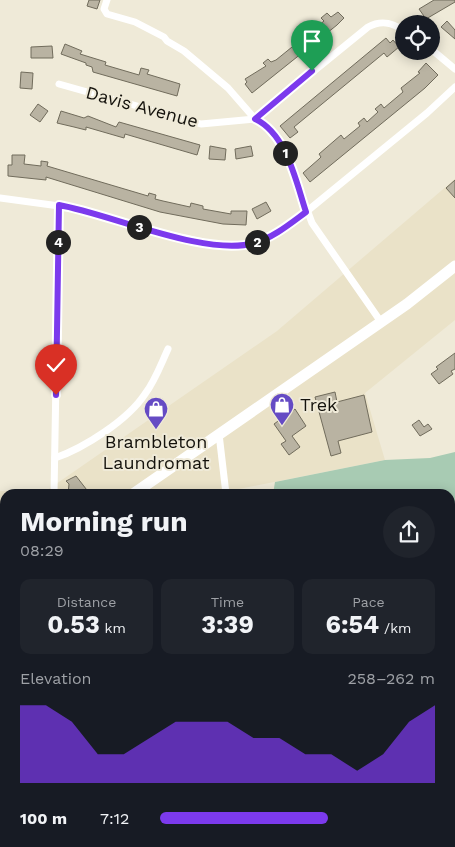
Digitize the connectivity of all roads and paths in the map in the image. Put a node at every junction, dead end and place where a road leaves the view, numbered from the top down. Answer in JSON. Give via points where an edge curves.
{"nodes":[{"id":1,"x":108,"y":0,"type":"edge"},
{"id":2,"x":395,"y":26,"type":"edge"},
{"id":3,"x":440,"y":56,"type":"edge"},
{"id":4,"x":455,"y":69,"type":"edge"},
{"id":5,"x":59,"y":84,"type":"dead end"},
{"id":6,"x":455,"y":87,"type":"edge"},
{"id":7,"x":255,"y":119,"type":"junction"},
{"id":8,"x":0,"y":198,"type":"edge"},
{"id":9,"x":59,"y":205,"type":"junction"},
{"id":10,"x":306,"y":212,"type":"junction"},
{"id":11,"x":455,"y":266,"type":"edge"},
{"id":12,"x":381,"y":322,"type":"junction"},
{"id":13,"x":168,"y":349,"type":"dead end"},
{"id":14,"x":219,"y":434,"type":"junction"},
{"id":15,"x":55,"y":458,"type":"junction"},
{"id":16,"x":54,"y":489,"type":"edge"},
{"id":17,"x":140,"y":489,"type":"edge"},
{"id":18,"x":225,"y":489,"type":"edge"}],
"edges":[{"from":1,"to":7,"type":"street","via":[[104,12],[151,28],[179,47],[228,88]]},
{"from":2,"to":7,"type":"street","via":[[375,23]]},
{"from":3,"to":4,"type":"street"},
{"from":5,"to":7,"type":"street","name":"Davis Avenue","via":[[201,124]]},
{"from":6,"to":10,"type":"street"},
{"from":7,"to":10,"type":"street","via":[[266,127],[283,150]]},
{"from":8,"to":9,"type":"street"},
{"from":9,"to":10,"type":"street","via":[[169,235],[230,246],[263,240]]},
{"from":9,"to":15,"type":"street"},
{"from":10,"to":12,"type":"street"},
{"from":11,"to":12,"type":"main road"},
{"from":12,"to":14,"type":"main road"},
{"from":13,"to":15,"type":"street","via":[[151,385],[136,405],[78,450]]},
{"from":14,"to":17,"type":"main road"},
{"from":14,"to":18,"type":"street"},
{"from":15,"to":16,"type":"street"}]}
